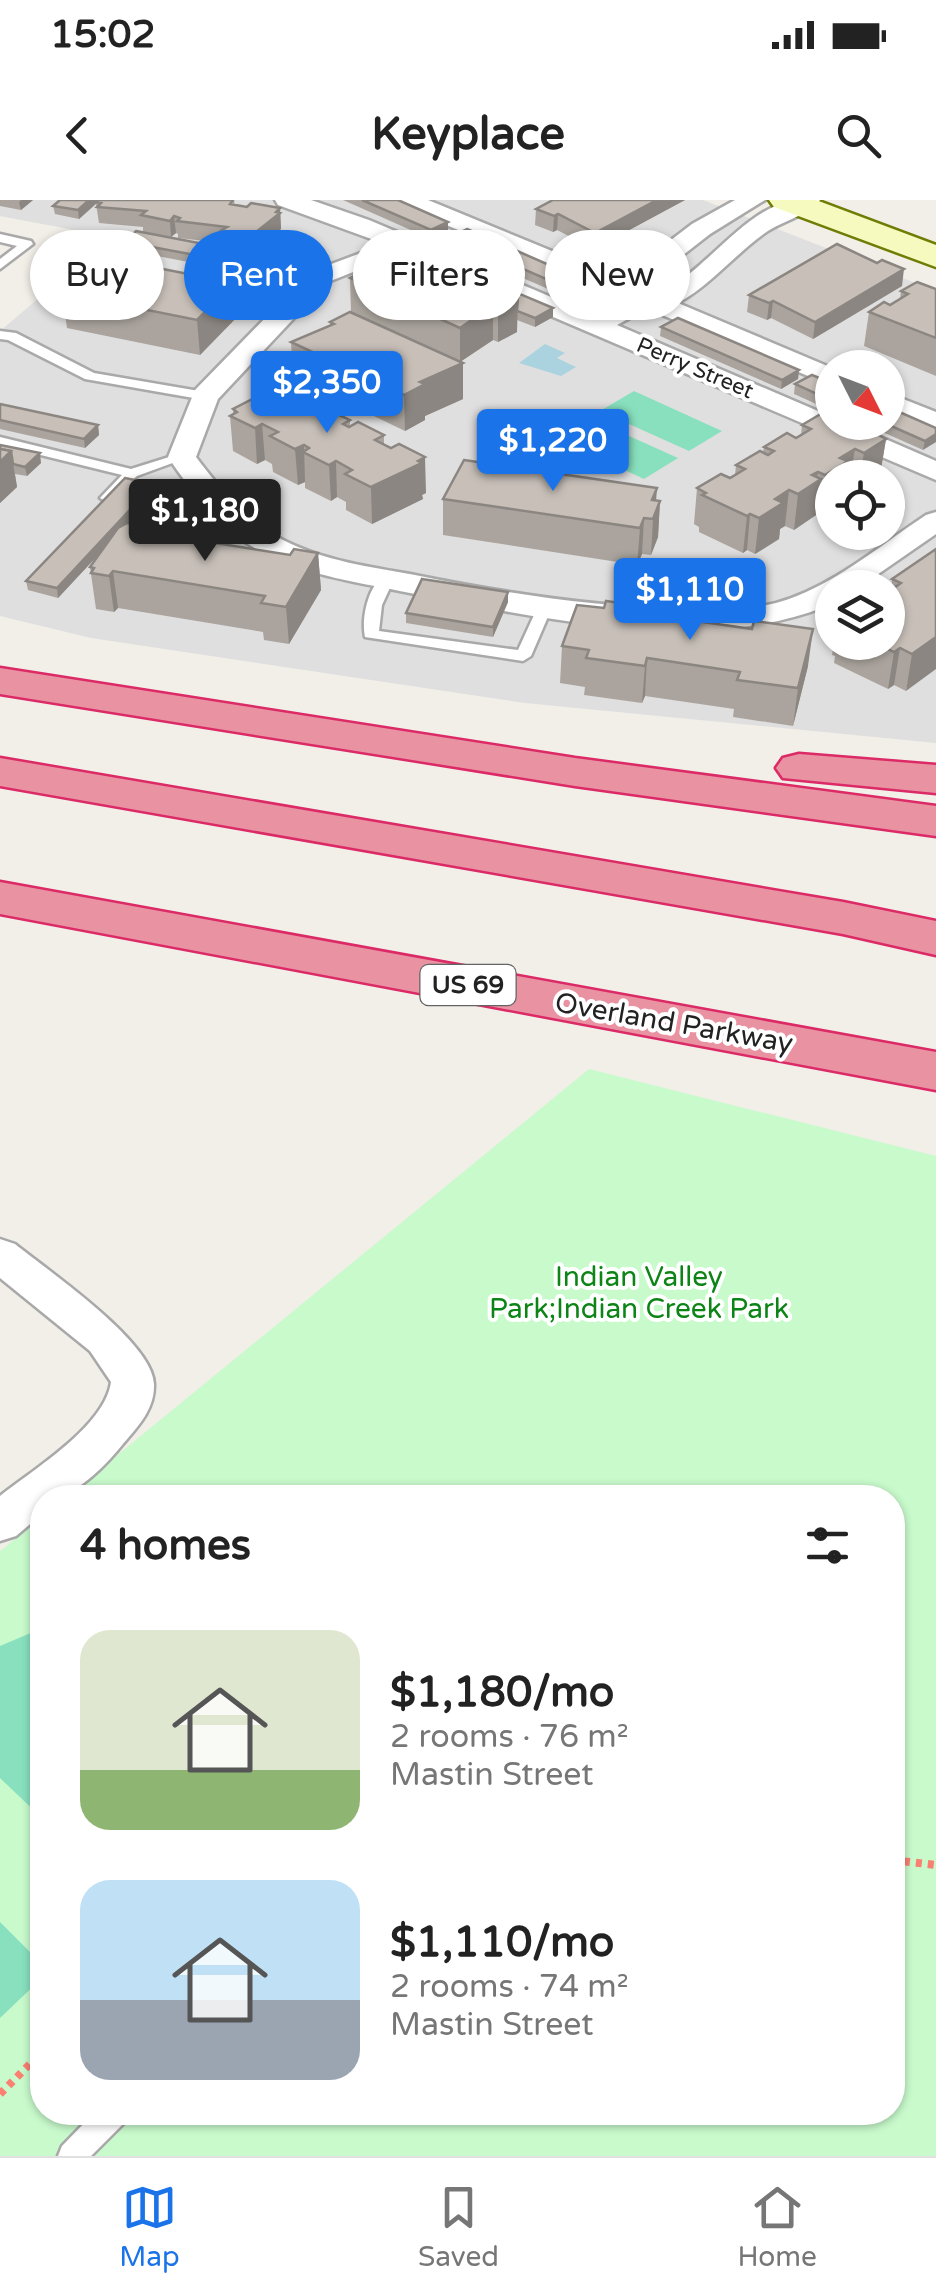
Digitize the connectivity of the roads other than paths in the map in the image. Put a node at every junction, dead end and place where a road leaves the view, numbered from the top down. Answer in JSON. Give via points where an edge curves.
{"nodes":[{"id":1,"x":287,"y":200,"type":"edge"},
{"id":2,"x":407,"y":200,"type":"edge"},
{"id":3,"x":753,"y":200,"type":"edge"},
{"id":4,"x":798,"y":202,"type":"edge"},
{"id":5,"x":366,"y":230,"type":"edge"},
{"id":6,"x":0,"y":238,"type":"edge"},
{"id":7,"x":690,"y":239,"type":"edge"},
{"id":8,"x":936,"y":257,"type":"edge"},
{"id":9,"x":545,"y":262,"type":"edge"},
{"id":10,"x":0,"y":266,"type":"edge"},
{"id":11,"x":690,"y":284,"type":"edge"},
{"id":12,"x":525,"y":295,"type":"edge"},
{"id":13,"x":690,"y":318,"type":"edge"},
{"id":14,"x":280,"y":320,"type":"edge"},
{"id":15,"x":604,"y":320,"type":"edge"},
{"id":16,"x":598,"y":326,"type":"junction"},
{"id":17,"x":0,"y":335,"type":"edge"},
{"id":18,"x":815,"y":371,"type":"edge"},
{"id":19,"x":205,"y":396,"type":"junction"},
{"id":20,"x":905,"y":408,"type":"edge"},
{"id":21,"x":936,"y":422,"type":"edge"},
{"id":22,"x":0,"y":441,"type":"edge"},
{"id":23,"x":182,"y":457,"type":"junction"},
{"id":24,"x":936,"y":471,"type":"edge"},
{"id":25,"x":132,"y":473,"type":"junction"},
{"id":26,"x":93,"y":513,"type":"edge"},
{"id":27,"x":936,"y":521,"type":"edge"},
{"id":28,"x":862,"y":570,"type":"edge"},
{"id":29,"x":386,"y":578,"type":"junction"},
{"id":30,"x":815,"y":597,"type":"edge"},
{"id":31,"x":545,"y":605,"type":"junction"},
{"id":32,"x":0,"y":682,"type":"edge"},
{"id":33,"x":308,"y":730,"type":"junction"},
{"id":34,"x":0,"y":772,"type":"edge"},
{"id":35,"x":936,"y":779,"type":"edge"},
{"id":36,"x":936,"y":821,"type":"edge"},
{"id":37,"x":0,"y":898,"type":"edge"},
{"id":38,"x":843,"y":918,"type":"junction"},
{"id":39,"x":936,"y":921,"type":"edge"},
{"id":40,"x":936,"y":938,"type":"edge"},
{"id":41,"x":936,"y":1072,"type":"edge"},
{"id":42,"x":0,"y":1256,"type":"edge"},
{"id":43,"x":47,"y":1485,"type":"edge"},
{"id":44,"x":30,"y":1498,"type":"edge"},
{"id":45,"x":0,"y":1522,"type":"edge"},
{"id":46,"x":102,"y":2125,"type":"edge"},
{"id":47,"x":72,"y":2156,"type":"edge"}],
"edges":[{"from":1,"to":5,"type":"street","name":"Perry Street"},
{"from":2,"to":9,"type":"street"},
{"from":3,"to":7,"type":"street"},
{"from":4,"to":8,"type":"main road"},
{"from":4,"to":11,"type":"street"},
{"from":6,"to":10,"type":"lane","via":[[27,244]]},
{"from":12,"to":16,"type":"street","name":"Perry Street"},
{"from":13,"to":18,"type":"street"},
{"from":14,"to":19,"type":"street"},
{"from":15,"to":16,"type":"street"},
{"from":16,"to":24,"type":"street","name":"Perry Street"},
{"from":17,"to":19,"type":"lane","via":[[90,376]]},
{"from":19,"to":23,"type":"street"},
{"from":20,"to":21,"type":"street"},
{"from":22,"to":25,"type":"lane"},
{"from":23,"to":25,"type":"lane"},
{"from":23,"to":29,"type":"street","via":[[234,518],[268,544],[310,563]]},
{"from":25,"to":26,"type":"lane"},
{"from":27,"to":28,"type":"street"},
{"from":29,"to":31,"type":"street"},
{"from":29,"to":31,"type":"lane","via":[[371,634],[524,656]]},
{"from":30,"to":31,"type":"street","via":[[748,617]]},
{"from":32,"to":33,"type":"highway"},
{"from":33,"to":35,"type":"highway"},
{"from":33,"to":36,"type":"highway"},
{"from":34,"to":38,"type":"highway"},
{"from":37,"to":41,"type":"highway","name":"Overland Parkway","number":"US 69"},
{"from":38,"to":39,"type":"highway"},
{"from":38,"to":40,"type":"highway"},
{"from":42,"to":43,"type":"street","via":[[105,1339],[133,1380],[130,1404],[92,1449]]},
{"from":44,"to":45,"type":"street"},
{"from":46,"to":47,"type":"lane"}]}
